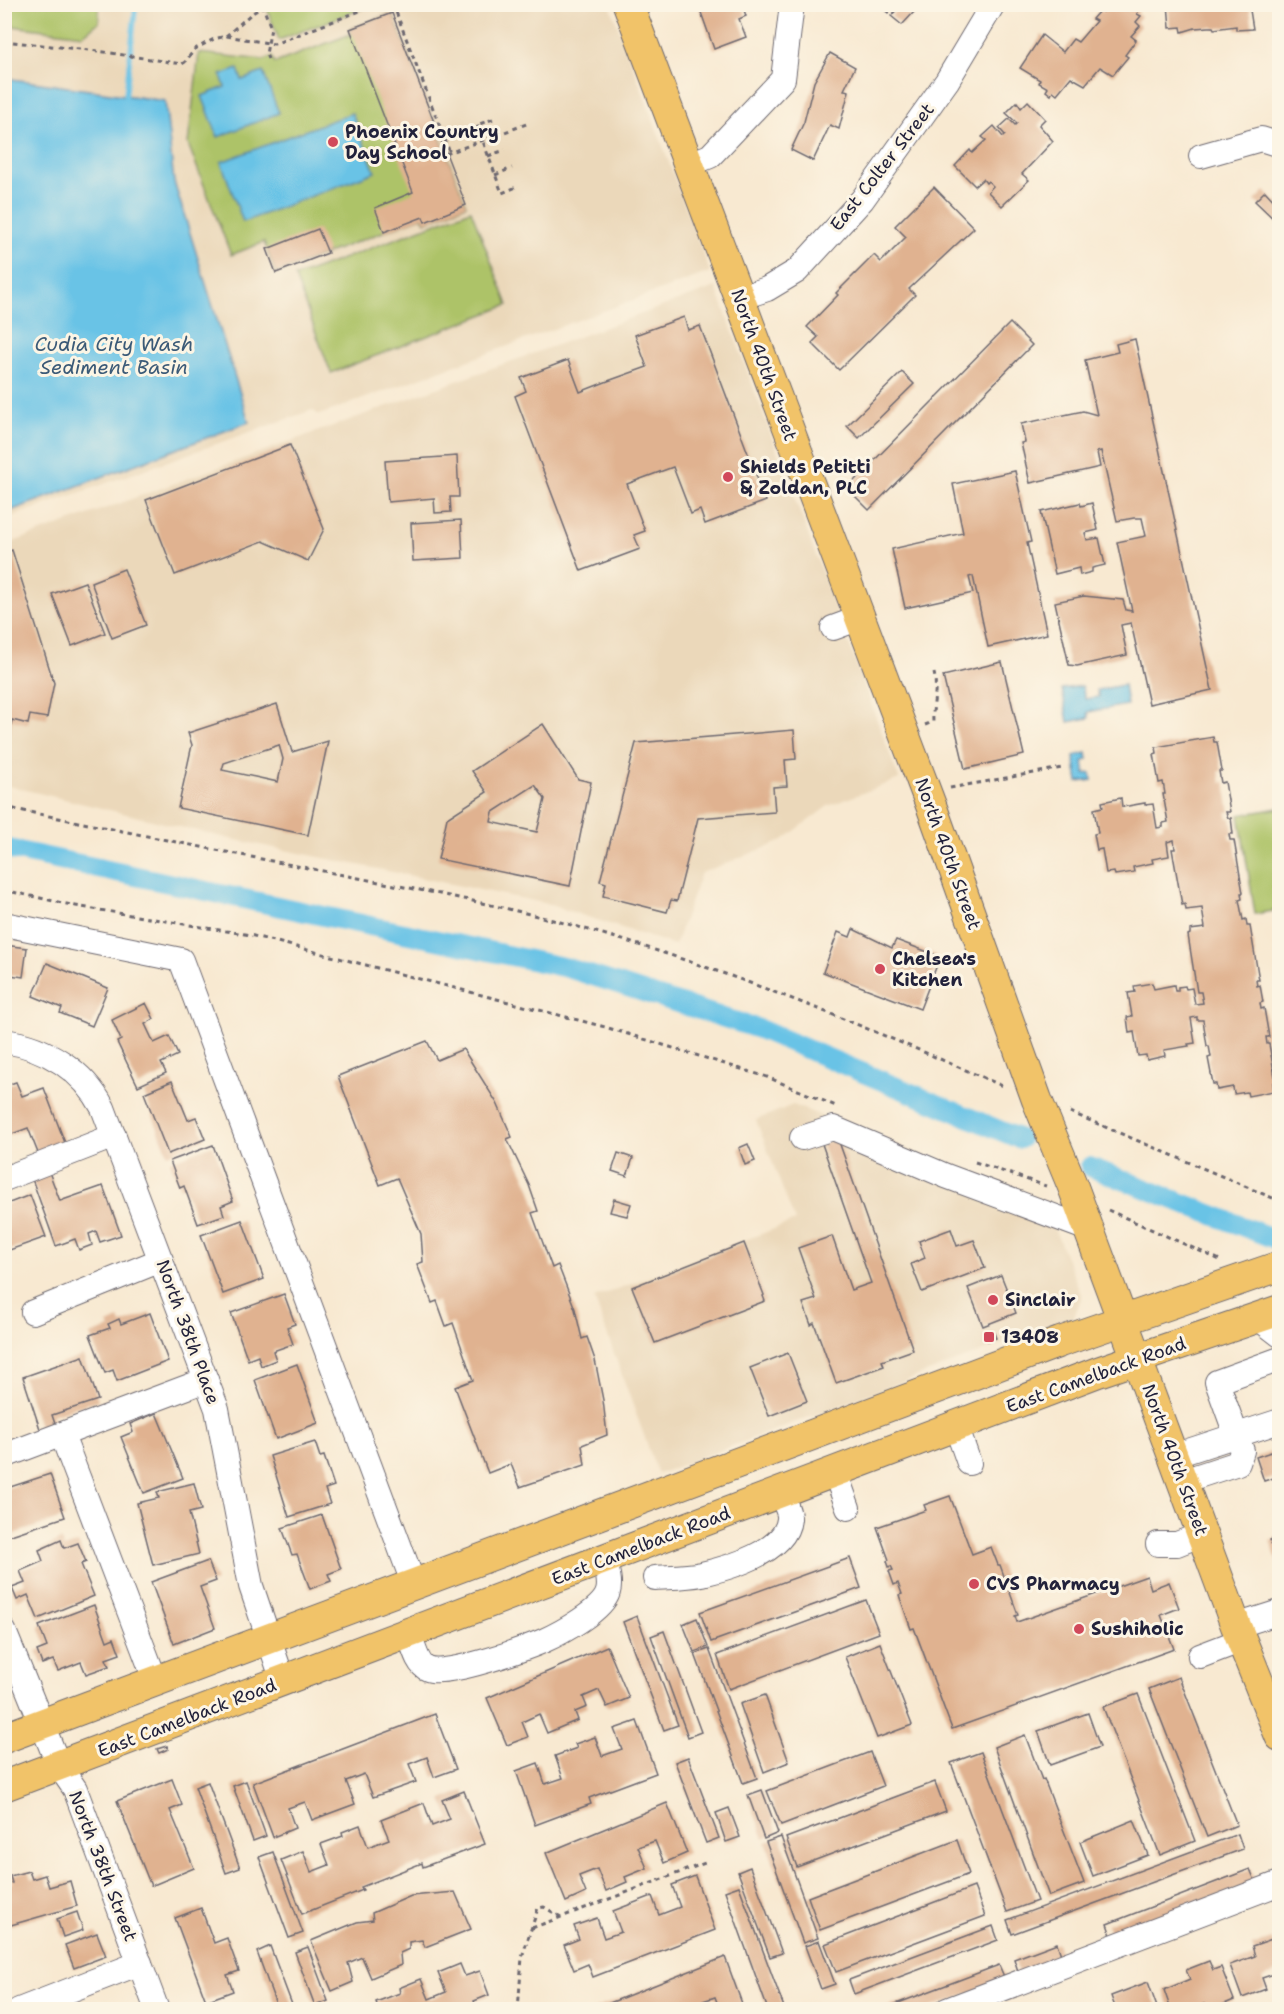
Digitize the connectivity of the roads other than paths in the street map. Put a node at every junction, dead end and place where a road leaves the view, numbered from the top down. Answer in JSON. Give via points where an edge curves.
{"nodes":[{"id":1,"x":628,"y":4,"type":"edge"},
{"id":2,"x":792,"y":4,"type":"edge"},
{"id":3,"x":993,"y":4,"type":"edge"},
{"id":4,"x":1280,"y":146,"type":"edge"},
{"id":5,"x":1201,"y":156,"type":"dead end"},
{"id":6,"x":690,"y":164,"type":"junction"},
{"id":7,"x":740,"y":298,"type":"junction"},
{"id":8,"x":4,"y":924,"type":"edge"},
{"id":9,"x":4,"y":1041,"type":"edge"},
{"id":10,"x":114,"y":1136,"type":"junction"},
{"id":11,"x":802,"y":1138,"type":"dead end"},
{"id":12,"x":4,"y":1179,"type":"edge"},
{"id":13,"x":1098,"y":1220,"type":"junction"},
{"id":14,"x":161,"y":1260,"type":"junction"},
{"id":15,"x":1277,"y":1267,"type":"edge"},
{"id":16,"x":33,"y":1312,"type":"dead end"},
{"id":17,"x":1122,"y":1320,"type":"junction"},
{"id":18,"x":1272,"y":1321,"type":"edge"},
{"id":19,"x":1137,"y":1359,"type":"junction"},
{"id":20,"x":1280,"y":1359,"type":"edge"},
{"id":21,"x":206,"y":1380,"type":"junction"},
{"id":22,"x":1280,"y":1421,"type":"edge"},
{"id":23,"x":956,"y":1426,"type":"junction"},
{"id":24,"x":62,"y":1435,"type":"junction"},
{"id":25,"x":1236,"y":1435,"type":"junction"},
{"id":26,"x":4,"y":1456,"type":"edge"},
{"id":27,"x":969,"y":1463,"type":"dead end"},
{"id":28,"x":1178,"y":1469,"type":"junction"},
{"id":29,"x":835,"y":1472,"type":"junction"},
{"id":30,"x":781,"y":1493,"type":"junction"},
{"id":31,"x":630,"y":1504,"type":"junction"},
{"id":32,"x":848,"y":1508,"type":"dead end"},
{"id":33,"x":1202,"y":1534,"type":"junction"},
{"id":34,"x":1158,"y":1544,"type":"dead end"},
{"id":35,"x":642,"y":1546,"type":"junction"},
{"id":36,"x":604,"y":1560,"type":"junction"},
{"id":37,"x":655,"y":1578,"type":"dead end"},
{"id":38,"x":414,"y":1585,"type":"junction"},
{"id":39,"x":1280,"y":1612,"type":"edge"},
{"id":40,"x":4,"y":1631,"type":"edge"},
{"id":41,"x":1239,"y":1633,"type":"junction"},
{"id":42,"x":409,"y":1634,"type":"junction"},
{"id":43,"x":268,"y":1639,"type":"junction"},
{"id":44,"x":1200,"y":1656,"type":"dead end"},
{"id":45,"x":284,"y":1681,"type":"junction"},
{"id":46,"x":156,"y":1682,"type":"junction"},
{"id":47,"x":42,"y":1725,"type":"junction"},
{"id":48,"x":1280,"y":1736,"type":"edge"},
{"id":49,"x":4,"y":1738,"type":"edge"},
{"id":50,"x":59,"y":1766,"type":"junction"},
{"id":51,"x":4,"y":1786,"type":"edge"},
{"id":52,"x":1280,"y":1883,"type":"edge"},
{"id":53,"x":140,"y":1964,"type":"junction"},
{"id":54,"x":19,"y":2010,"type":"edge"},
{"id":55,"x":158,"y":2010,"type":"edge"},
{"id":56,"x":947,"y":2010,"type":"edge"}],
"edges":[{"from":1,"to":6,"type":"main road","name":"North 40th Street"},
{"from":2,"to":6,"type":"street","via":[[783,79],[710,156]]},
{"from":3,"to":7,"type":"street","name":"East Colter Street","via":[[947,81],[862,200],[797,271],[767,289]]},
{"from":4,"to":5,"type":"street","via":[[1261,139]]},
{"from":6,"to":7,"type":"main road","name":"North 40th Street"},
{"from":7,"to":13,"type":"main road","name":"North 40th Street","via":[[847,623],[937,822],[1053,1111],[1073,1187]]},
{"from":8,"to":38,"type":"street","via":[[181,960]]},
{"from":9,"to":10,"type":"street","name":"North 38th Place","via":[[42,1050],[78,1075],[97,1096]]},
{"from":10,"to":12,"type":"street"},
{"from":10,"to":14,"type":"street","name":"North 38th Place"},
{"from":11,"to":13,"type":"street","via":[[833,1128],[946,1176]]},
{"from":13,"to":17,"type":"main road","name":"North 40th Street"},
{"from":14,"to":16,"type":"street"},
{"from":14,"to":21,"type":"street","name":"North 38th Place"},
{"from":15,"to":17,"type":"main road"},
{"from":17,"to":19,"type":"main road","name":"North 40th Street"},
{"from":17,"to":31,"type":"main road"},
{"from":18,"to":19,"type":"main road","name":"East Camelback Road"},
{"from":19,"to":23,"type":"main road","name":"East Camelback Road"},
{"from":19,"to":28,"type":"main road","name":"North 40th Street"},
{"from":20,"to":25,"type":"street","via":[[1216,1382]]},
{"from":21,"to":24,"type":"street"},
{"from":21,"to":43,"type":"street","name":"North 38th Place","via":[[217,1409],[251,1586]]},
{"from":22,"to":25,"type":"street"},
{"from":23,"to":27,"type":"street"},
{"from":23,"to":29,"type":"main road","name":"East Camelback Road"},
{"from":24,"to":26,"type":"street"},
{"from":24,"to":46,"type":"street"},
{"from":25,"to":28,"type":"street","via":[[1242,1451],[1238,1463]]},
{"from":28,"to":33,"type":"main road","name":"North 40th Street"},
{"from":29,"to":30,"type":"main road","name":"East Camelback Road"},
{"from":29,"to":32,"type":"street"},
{"from":30,"to":35,"type":"main road","name":"East Camelback Road"},
{"from":30,"to":37,"type":"street","via":[[789,1517],[786,1531],[768,1550],[732,1566],[700,1574]]},
{"from":31,"to":35,"type":"main road"},
{"from":31,"to":38,"type":"main road"},
{"from":33,"to":34,"type":"street","via":[[1177,1544]]},
{"from":33,"to":41,"type":"main road","name":"North 40th Street"},
{"from":35,"to":36,"type":"main road","name":"East Camelback Road"},
{"from":36,"to":42,"type":"main road","name":"East Camelback Road"},
{"from":36,"to":42,"type":"street","via":[[609,1591],[601,1604],[543,1641],[460,1669],[435,1671],[420,1662]]},
{"from":38,"to":43,"type":"main road"},
{"from":39,"to":41,"type":"street"},
{"from":40,"to":47,"type":"street"},
{"from":41,"to":44,"type":"street"},
{"from":41,"to":48,"type":"main road","name":"North 40th Street"},
{"from":42,"to":45,"type":"main road","name":"East Camelback Road"},
{"from":43,"to":45,"type":"street","name":"North 38th Place"},
{"from":43,"to":46,"type":"main road"},
{"from":45,"to":50,"type":"main road","name":"East Camelback Road"},
{"from":46,"to":47,"type":"main road"},
{"from":47,"to":49,"type":"main road"},
{"from":47,"to":50,"type":"street","name":"North 38th Street"},
{"from":50,"to":51,"type":"main road","name":"East Camelback Road"},
{"from":50,"to":53,"type":"street","name":"North 38th Street","via":[[75,1790]]},
{"from":52,"to":56,"type":"street"},
{"from":53,"to":54,"type":"street"},
{"from":53,"to":55,"type":"street","name":"North 38th Street"}]}
